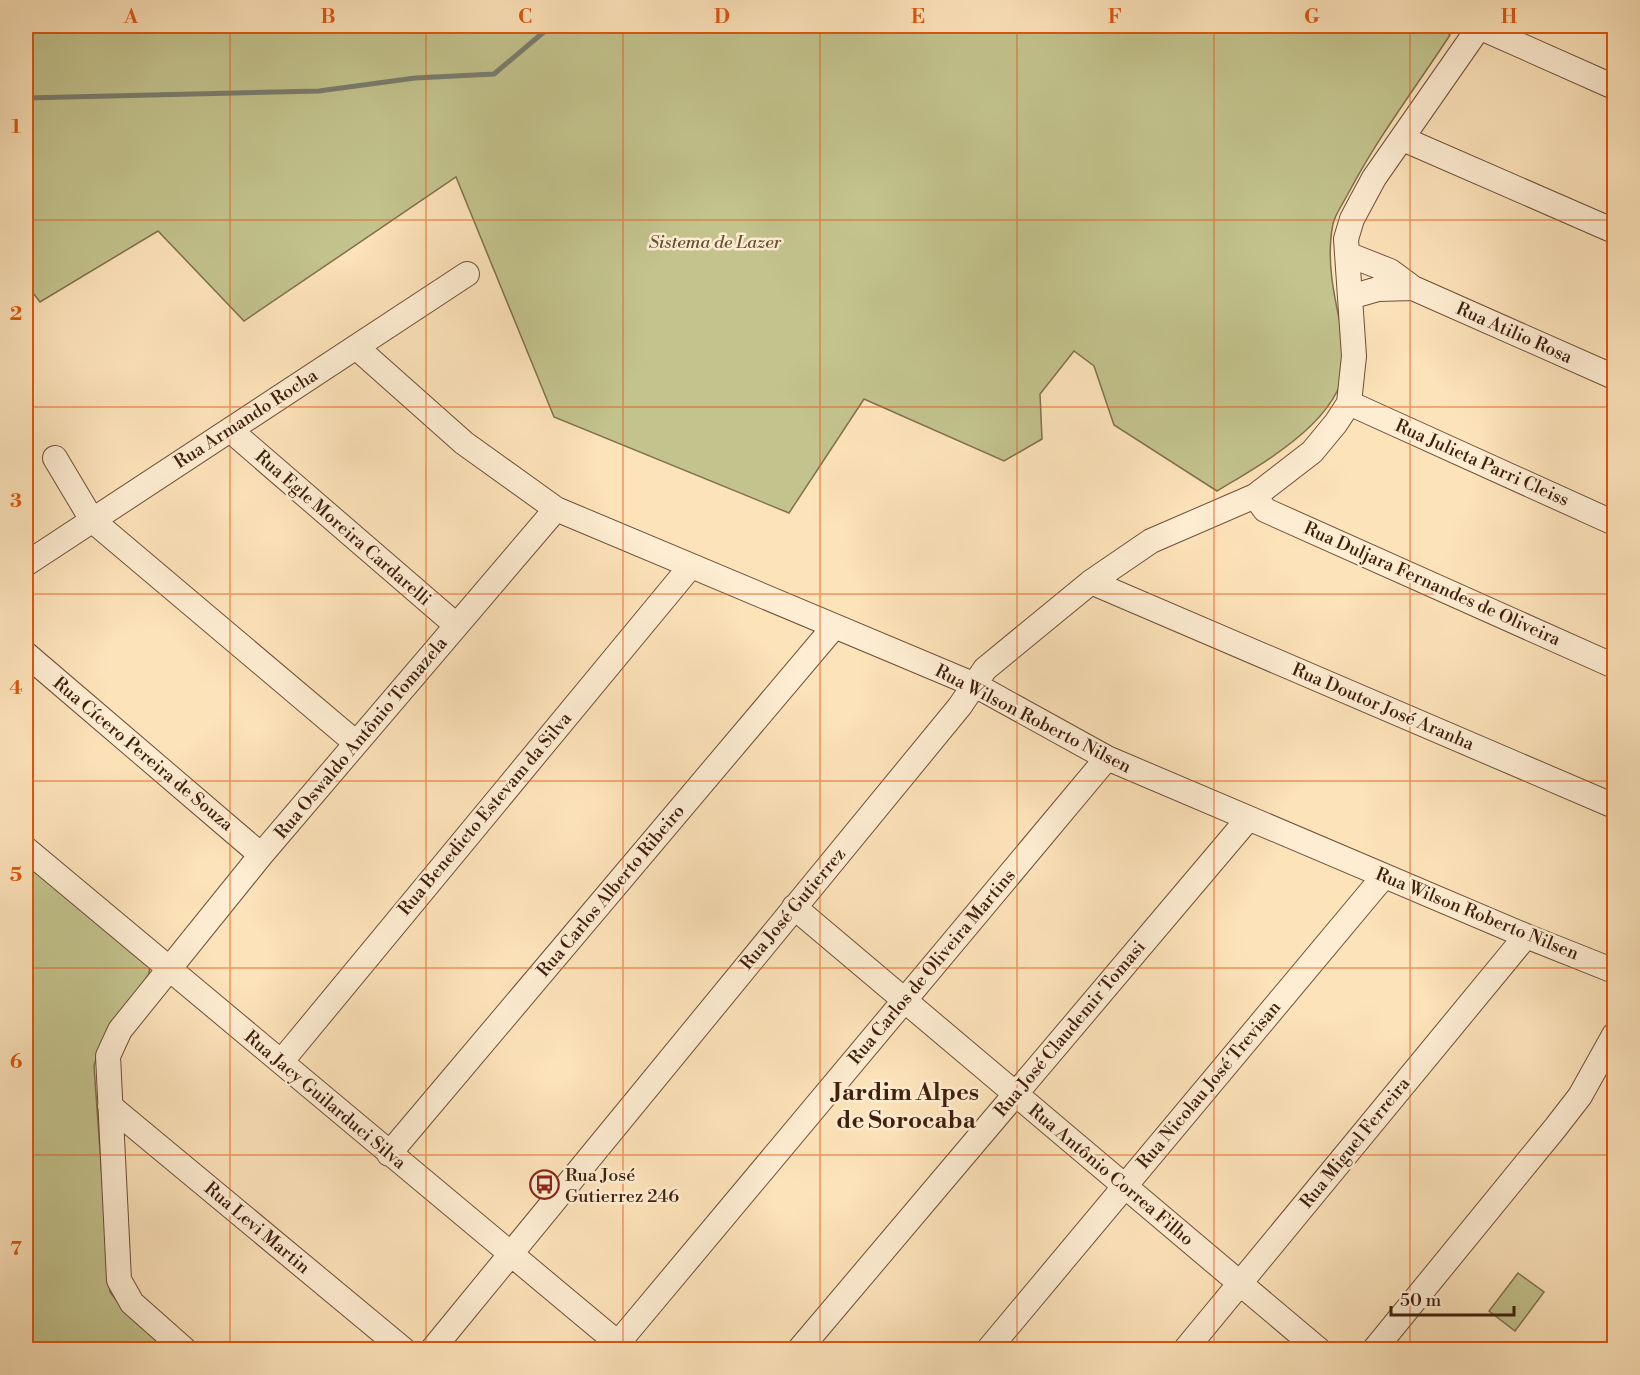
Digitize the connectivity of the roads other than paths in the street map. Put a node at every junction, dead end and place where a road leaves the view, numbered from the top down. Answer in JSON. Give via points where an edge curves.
{"nodes":[{"id":1,"x":1480,"y":26,"type":"edge"},
{"id":2,"x":1614,"y":87,"type":"edge"},
{"id":3,"x":1403,"y":139,"type":"junction"},
{"id":4,"x":1614,"y":231,"type":"edge"},
{"id":5,"x":1347,"y":254,"type":"junction"},
{"id":6,"x":467,"y":274,"type":"dead end"},
{"id":7,"x":1413,"y":288,"type":"junction"},
{"id":8,"x":1350,"y":297,"type":"junction"},
{"id":9,"x":356,"y":347,"type":"junction"},
{"id":10,"x":1614,"y":377,"type":"edge"},
{"id":11,"x":1349,"y":403,"type":"junction"},
{"id":12,"x":230,"y":430,"type":"junction"},
{"id":13,"x":55,"y":458,"type":"dead end"},
{"id":14,"x":1255,"y":496,"type":"junction"},
{"id":15,"x":556,"y":509,"type":"junction"},
{"id":16,"x":92,"y":520,"type":"junction"},
{"id":17,"x":1614,"y":523,"type":"edge"},
{"id":18,"x":1127,"y":557,"type":"junction"},
{"id":19,"x":26,"y":564,"type":"edge"},
{"id":20,"x":690,"y":567,"type":"junction"},
{"id":21,"x":1091,"y":582,"type":"junction"},
{"id":22,"x":1152,"y":608,"type":"junction"},
{"id":23,"x":456,"y":626,"type":"junction"},
{"id":24,"x":833,"y":628,"type":"junction"},
{"id":25,"x":26,"y":654,"type":"edge"},
{"id":26,"x":1614,"y":666,"type":"edge"},
{"id":27,"x":975,"y":686,"type":"junction"},
{"id":28,"x":356,"y":743,"type":"junction"},
{"id":29,"x":1107,"y":758,"type":"junction"},
{"id":30,"x":1610,"y":798,"type":"edge"},
{"id":31,"x":1248,"y":819,"type":"junction"},
{"id":32,"x":26,"y":849,"type":"edge"},
{"id":33,"x":261,"y":855,"type":"junction"},
{"id":34,"x":1384,"y":876,"type":"junction"},
{"id":35,"x":794,"y":907,"type":"junction"},
{"id":36,"x":1526,"y":936,"type":"junction"},
{"id":37,"x":169,"y":970,"type":"junction"},
{"id":38,"x":1614,"y":971,"type":"edge"},
{"id":39,"x":904,"y":1000,"type":"junction"},
{"id":40,"x":1614,"y":1035,"type":"edge"},
{"id":41,"x":280,"y":1062,"type":"junction"},
{"id":42,"x":1015,"y":1094,"type":"junction"},
{"id":43,"x":110,"y":1106,"type":"junction"},
{"id":44,"x":389,"y":1154,"type":"junction"},
{"id":45,"x":1125,"y":1186,"type":"junction"},
{"id":46,"x":510,"y":1252,"type":"junction"},
{"id":47,"x":1240,"y":1283,"type":"junction"},
{"id":48,"x":622,"y":1346,"type":"edge"},
{"id":49,"x":185,"y":1350,"type":"edge"},
{"id":50,"x":404,"y":1350,"type":"edge"},
{"id":51,"x":432,"y":1350,"type":"edge"},
{"id":52,"x":799,"y":1350,"type":"edge"},
{"id":53,"x":988,"y":1350,"type":"edge"},
{"id":54,"x":1185,"y":1350,"type":"edge"},
{"id":55,"x":1319,"y":1350,"type":"edge"},
{"id":56,"x":1374,"y":1350,"type":"edge"}],
"edges":[{"from":1,"to":2,"type":"street"},
{"from":1,"to":3,"type":"street"},
{"from":3,"to":4,"type":"street"},
{"from":3,"to":5,"type":"street","via":[[1374,178],[1352,219],[1346,239]]},
{"from":5,"to":7,"type":"street","name":"Rua Atilio Rosa","via":[[1390,271]]},
{"from":5,"to":8,"type":"street"},
{"from":6,"to":9,"type":"street","name":"Rua Armando Rocha"},
{"from":7,"to":8,"type":"street","name":"Rua Atilio Rosa","via":[[1378,289]]},
{"from":7,"to":10,"type":"street","name":"Rua Atilio Rosa"},
{"from":8,"to":11,"type":"street","via":[[1354,356]]},
{"from":9,"to":12,"type":"street","name":"Rua Armando Rocha"},
{"from":9,"to":15,"type":"street","name":"Rua Wilson Roberto Nilsen","via":[[464,443]]},
{"from":11,"to":14,"type":"street","name":"Rua José Gutierrez","via":[[1312,452]]},
{"from":11,"to":17,"type":"street","name":"Rua Julieta Parri Cleiss"},
{"from":12,"to":16,"type":"street","name":"Rua Armando Rocha"},
{"from":12,"to":23,"type":"street","name":"Rua Egle Moreira Cardarelli"},
{"from":13,"to":16,"type":"street"},
{"from":14,"to":18,"type":"street","name":"Rua José Gutierrez","via":[[1150,541]]},
{"from":14,"to":26,"type":"street","name":"Rua Duljara Fernandes de Oliveira","via":[[1265,510]]},
{"from":15,"to":20,"type":"street","name":"Rua Wilson Roberto Nilsen"},
{"from":15,"to":23,"type":"street","name":"Rua Oswaldo Antônio Tomazela"},
{"from":16,"to":19,"type":"street","name":"Rua Armando Rocha"},
{"from":16,"to":28,"type":"street"},
{"from":18,"to":21,"type":"street","name":"Rua José Gutierrez"},
{"from":18,"to":22,"type":"street","name":"Rua Doutor José Aranha","via":[[1127,573],[1134,590]]},
{"from":20,"to":24,"type":"street","name":"Rua Wilson Roberto Nilsen"},
{"from":20,"to":41,"type":"street","name":"Rua Benedicto Estevam da Silva"},
{"from":21,"to":22,"type":"street","name":"Rua Doutor José Aranha"},
{"from":21,"to":27,"type":"street","name":"Rua José Gutierrez","via":[[985,669]]},
{"from":22,"to":30,"type":"street","name":"Rua Doutor José Aranha"},
{"from":23,"to":28,"type":"street","name":"Rua Oswaldo Antônio Tomazela"},
{"from":24,"to":27,"type":"street","name":"Rua Wilson Roberto Nilsen"},
{"from":24,"to":44,"type":"street","name":"Rua Carlos Alberto Ribeiro"},
{"from":25,"to":33,"type":"street","name":"Rua Cícero Pereira de Souza"},
{"from":27,"to":29,"type":"street","name":"Rua Wilson Roberto Nilsen"},
{"from":27,"to":35,"type":"street","name":"Rua José Gutierrez"},
{"from":28,"to":33,"type":"street","name":"Rua Oswaldo Antônio Tomazela"},
{"from":29,"to":31,"type":"street","name":"Rua Wilson Roberto Nilsen"},
{"from":29,"to":39,"type":"street","name":"Rua Carlos de Oliveira Martins"},
{"from":31,"to":34,"type":"street","name":"Rua Wilson Roberto Nilsen"},
{"from":31,"to":42,"type":"street","name":"Rua José Claudemir Tomasi"},
{"from":32,"to":37,"type":"street","name":"Rua Jacy Guilarduci Silva"},
{"from":33,"to":37,"type":"street","name":"Rua Oswaldo Antônio Tomazela"},
{"from":34,"to":36,"type":"street","name":"Rua Wilson Roberto Nilsen"},
{"from":34,"to":45,"type":"street","name":"Rua Nicolau José Trevisan"},
{"from":35,"to":39,"type":"street","name":"Rua Antônio Correa Filho"},
{"from":35,"to":46,"type":"street","name":"Rua José Gutierrez"},
{"from":36,"to":38,"type":"street","name":"Rua Wilson Roberto Nilsen"},
{"from":36,"to":47,"type":"street","name":"Rua Miguel Ferreira"},
{"from":37,"to":41,"type":"street","name":"Rua Jacy Guilarduci Silva"},
{"from":37,"to":43,"type":"street","name":"Rua Oswaldo Antônio Tomazela","via":[[120,1030],[108,1056]]},
{"from":39,"to":42,"type":"street","name":"Rua Antônio Correa Filho"},
{"from":39,"to":48,"type":"street","name":"Rua Carlos de Oliveira Martins"},
{"from":40,"to":56,"type":"street","via":[[1580,1096]]},
{"from":41,"to":44,"type":"street","name":"Rua Jacy Guilarduci Silva"},
{"from":42,"to":45,"type":"street","name":"Rua Antônio Correa Filho"},
{"from":42,"to":52,"type":"street","name":"Rua José Claudemir Tomasi"},
{"from":43,"to":49,"type":"street","name":"Rua Oswaldo Antônio Tomazela","via":[[119,1280],[132,1303]]},
{"from":43,"to":50,"type":"street","name":"Rua Levi Martin"},
{"from":44,"to":46,"type":"street","name":"Rua Jacy Guilarduci Silva"},
{"from":45,"to":47,"type":"street","name":"Rua Antônio Correa Filho"},
{"from":45,"to":53,"type":"street","name":"Rua Nicolau José Trevisan"},
{"from":46,"to":48,"type":"street","name":"Rua Jacy Guilarduci Silva"},
{"from":46,"to":51,"type":"street","name":"Rua José Gutierrez"},
{"from":47,"to":54,"type":"street","name":"Rua Miguel Ferreira"},
{"from":47,"to":55,"type":"street","name":"Rua Antônio Correa Filho"}]}
